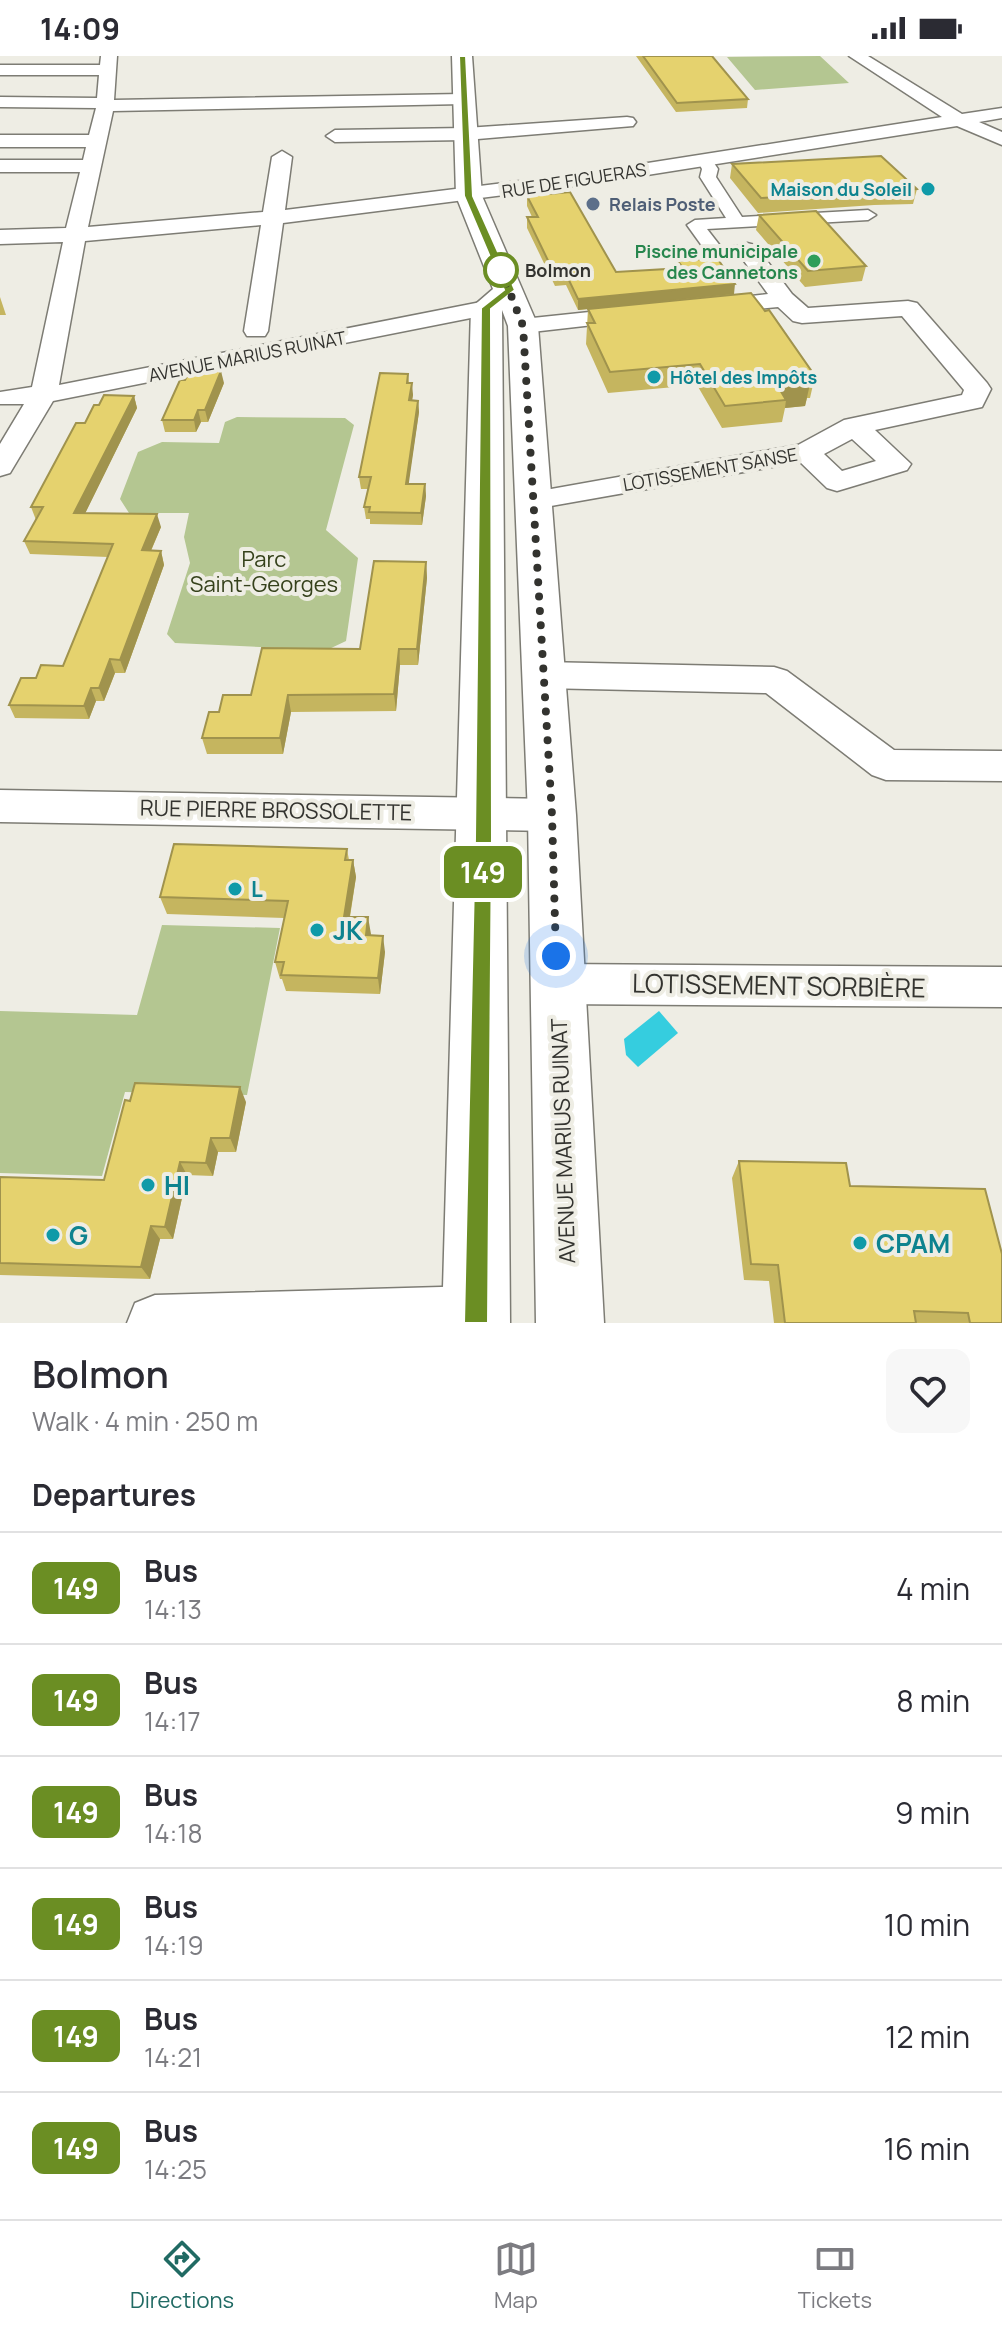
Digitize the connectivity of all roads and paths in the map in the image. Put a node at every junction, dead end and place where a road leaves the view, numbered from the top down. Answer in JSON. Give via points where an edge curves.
{"nodes":[{"id":1,"x":462,"y":56,"type":"edge"},
{"id":2,"x":857,"y":56,"type":"edge"},
{"id":3,"x":108,"y":63,"type":"edge"},
{"id":4,"x":0,"y":70,"type":"edge"},
{"id":5,"x":957,"y":97,"type":"dead end"},
{"id":6,"x":463,"y":99,"type":"junction"},
{"id":7,"x":927,"y":101,"type":"junction"},
{"id":8,"x":0,"y":102,"type":"edge"},
{"id":9,"x":105,"y":104,"type":"junction"},
{"id":10,"x":1002,"y":113,"type":"edge"},
{"id":11,"x":959,"y":120,"type":"junction"},
{"id":12,"x":627,"y":122,"type":"dead end"},
{"id":13,"x":466,"y":134,"type":"junction"},
{"id":14,"x":335,"y":136,"type":"dead end"},
{"id":15,"x":1002,"y":139,"type":"edge"},
{"id":16,"x":0,"y":141,"type":"edge"},
{"id":17,"x":97,"y":141,"type":"junction"},
{"id":18,"x":282,"y":157,"type":"dead end"},
{"id":19,"x":705,"y":160,"type":"junction"},
{"id":20,"x":0,"y":166,"type":"edge"},
{"id":21,"x":91,"y":166,"type":"junction"},
{"id":22,"x":469,"y":196,"type":"junction"},
{"id":23,"x":868,"y":215,"type":"edge"},
{"id":24,"x":274,"y":218,"type":"junction"},
{"id":25,"x":737,"y":222,"type":"junction"},
{"id":26,"x":75,"y":236,"type":"junction"},
{"id":27,"x":0,"y":237,"type":"edge"},
{"id":28,"x":747,"y":250,"type":"joint"},
{"id":29,"x":784,"y":299,"type":"junction"},
{"id":30,"x":685,"y":309,"type":"edge"},
{"id":31,"x":501,"y":312,"type":"junction"},
{"id":32,"x":656,"y":312,"type":"edge"},
{"id":33,"x":60,"y":327,"type":"junction"},
{"id":34,"x":252,"y":344,"type":"junction"},
{"id":35,"x":44,"y":394,"type":"junction"},
{"id":36,"x":4,"y":404,"type":"edge"},
{"id":37,"x":854,"y":426,"type":"junction"},
{"id":38,"x":806,"y":452,"type":"junction"},
{"id":39,"x":0,"y":467,"type":"edge"},
{"id":40,"x":534,"y":500,"type":"junction"},
{"id":41,"x":543,"y":675,"type":"junction"},
{"id":42,"x":1002,"y":766,"type":"edge"},
{"id":43,"x":0,"y":806,"type":"edge"},
{"id":44,"x":483,"y":814,"type":"junction"},
{"id":45,"x":552,"y":815,"type":"junction"},
{"id":46,"x":556,"y":984,"type":"junction"},
{"id":47,"x":1002,"y":987,"type":"edge"},
{"id":48,"x":476,"y":1318,"type":"edge"},
{"id":49,"x":155,"y":1323,"type":"edge"},
{"id":50,"x":570,"y":1323,"type":"edge"}],
"edges":[{"from":1,"to":6,"type":"street","name":"AVENUE MARIUS RUINAT"},
{"from":2,"to":7,"type":"street"},
{"from":3,"to":4,"type":"street"},
{"from":3,"to":9,"type":"street"},
{"from":5,"to":7,"type":"street"},
{"from":6,"to":9,"type":"street"},
{"from":6,"to":13,"type":"street","name":"AVENUE MARIUS RUINAT"},
{"from":7,"to":11,"type":"street"},
{"from":8,"to":9,"type":"street"},
{"from":9,"to":17,"type":"street"},
{"from":10,"to":11,"type":"street","name":"RUE DE FIGUERAS"},
{"from":11,"to":15,"type":"street"},
{"from":11,"to":19,"type":"street","name":"RUE DE FIGUERAS"},
{"from":12,"to":13,"type":"street"},
{"from":13,"to":14,"type":"street"},
{"from":13,"to":22,"type":"street","name":"AVENUE MARIUS RUINAT"},
{"from":16,"to":17,"type":"street"},
{"from":17,"to":21,"type":"street"},
{"from":18,"to":24,"type":"street"},
{"from":19,"to":22,"type":"street","name":"RUE DE FIGUERAS"},
{"from":19,"to":25,"type":"street","via":[[708,177]]},
{"from":20,"to":21,"type":"street"},
{"from":21,"to":26,"type":"street"},
{"from":22,"to":24,"type":"street","name":"RUE DE FIGUERAS"},
{"from":22,"to":31,"type":"street","name":"AVENUE MARIUS RUINAT"},
{"from":23,"to":25,"type":"street"},
{"from":24,"to":26,"type":"street","name":"RUE DE FIGUERAS"},
{"from":24,"to":34,"type":"street"},
{"from":25,"to":28,"type":"street","via":[[695,225],[716,253]]},
{"from":26,"to":27,"type":"street","name":"RUE DE FIGUERAS"},
{"from":26,"to":33,"type":"street"},
{"from":28,"to":29,"type":"street"},
{"from":29,"to":30,"type":"street"},
{"from":29,"to":37,"type":"street","name":"LOTISSEMENT SANSE","via":[[802,316],[908,308],[978,389],[972,401]]},
{"from":31,"to":32,"type":"street","name":"AVENUE MARIUS RUINAT"},
{"from":31,"to":34,"type":"street","name":"AVENUE MARIUS RUINAT","via":[[329,355]]},
{"from":31,"to":40,"type":"street","name":"AVENUE MARIUS RUINAT"},
{"from":31,"to":44,"type":"street","name":"AVENUE MARIUS RUINAT"},
{"from":33,"to":35,"type":"street"},
{"from":33,"to":36,"type":"street"},
{"from":34,"to":35,"type":"street","name":"AVENUE MARIUS RUINAT","via":[[74,391]]},
{"from":35,"to":36,"type":"street","name":"AVENUE MARIUS RUINAT"},
{"from":35,"to":39,"type":"street"},
{"from":37,"to":38,"type":"street","name":"LOTISSEMENT SANSE"},
{"from":37,"to":38,"type":"street","via":[[897,464],[837,482]]},
{"from":38,"to":40,"type":"street","name":"LOTISSEMENT SANSE"},
{"from":40,"to":41,"type":"street","name":"AVENUE MARIUS RUINAT"},
{"from":41,"to":42,"type":"street","via":[[774,680],[886,765]]},
{"from":41,"to":45,"type":"street","name":"AVENUE MARIUS RUINAT"},
{"from":43,"to":44,"type":"street","name":"RUE PIERRE BROSSOLETTE"},
{"from":44,"to":45,"type":"street","name":"RUE PIERRE BROSSOLETTE"},
{"from":44,"to":48,"type":"street","name":"AVENUE MARIUS RUINAT"},
{"from":45,"to":46,"type":"street","name":"AVENUE MARIUS RUINAT"},
{"from":46,"to":47,"type":"street","name":"LOTISSEMENT SORBIÈRE"},
{"from":46,"to":50,"type":"street","name":"AVENUE MARIUS RUINAT"},
{"from":48,"to":49,"type":"street"}]}
